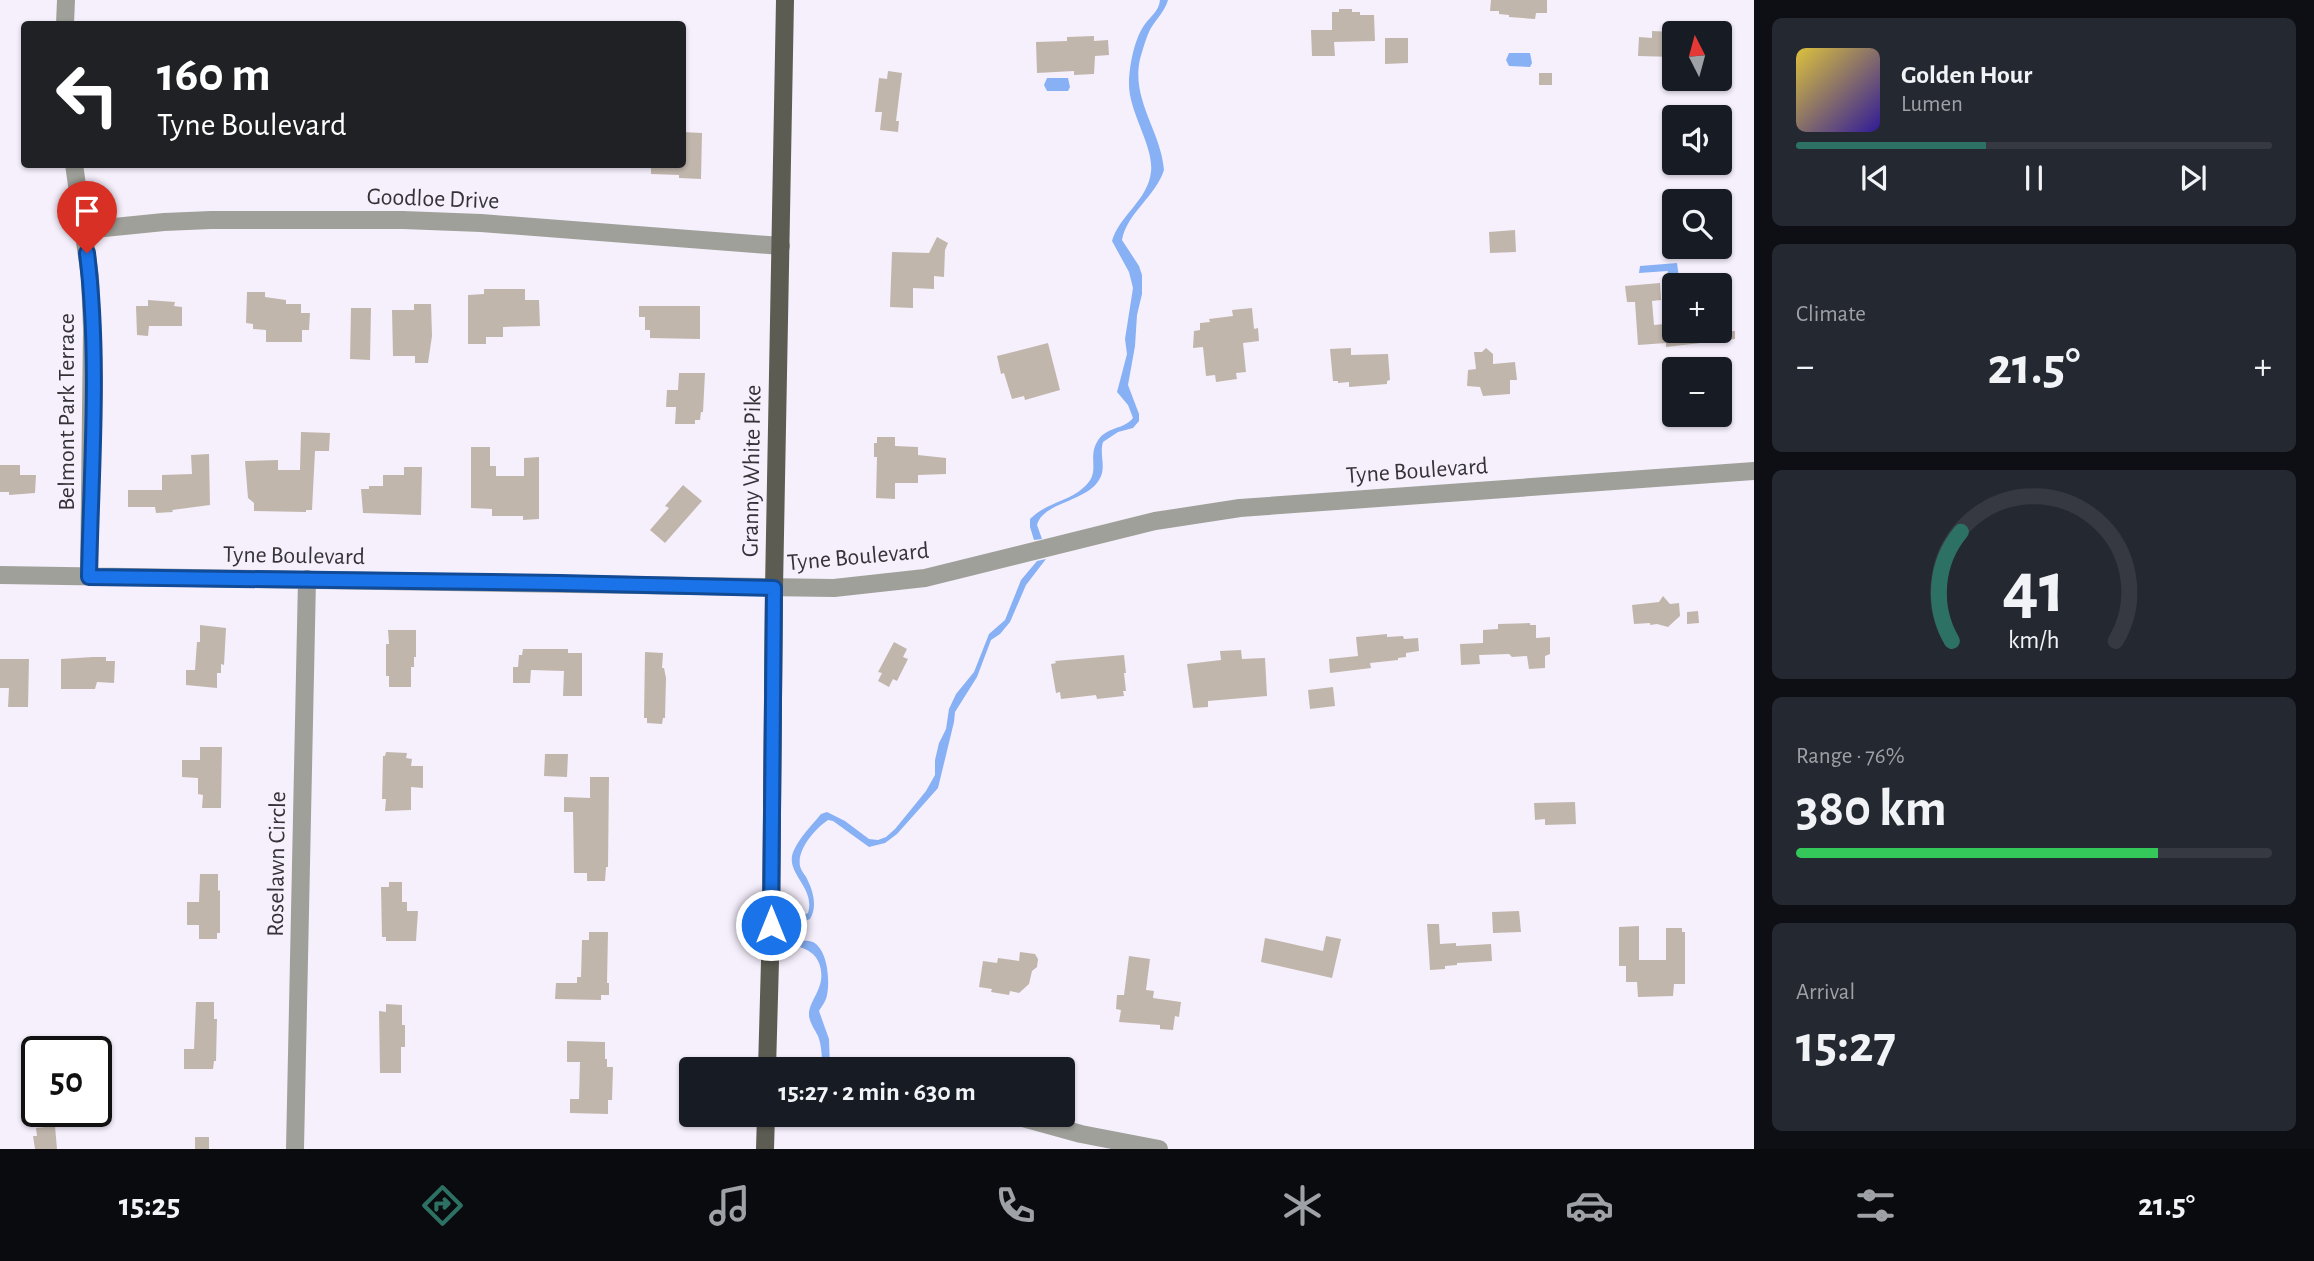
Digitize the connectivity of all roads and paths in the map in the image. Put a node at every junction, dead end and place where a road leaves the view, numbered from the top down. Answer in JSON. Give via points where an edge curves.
{"nodes":[{"id":1,"x":66,"y":0,"type":"edge"},
{"id":2,"x":785,"y":0,"type":"edge"},
{"id":3,"x":65,"y":21,"type":"edge"},
{"id":4,"x":75,"y":168,"type":"edge"},
{"id":5,"x":84,"y":230,"type":"junction"},
{"id":6,"x":781,"y":246,"type":"junction"},
{"id":7,"x":1754,"y":471,"type":"edge"},
{"id":8,"x":0,"y":575,"type":"edge"},
{"id":9,"x":89,"y":577,"type":"junction"},
{"id":10,"x":307,"y":579,"type":"junction"},
{"id":11,"x":774,"y":588,"type":"junction"},
{"id":12,"x":767,"y":1057,"type":"edge"},
{"id":13,"x":766,"y":1127,"type":"edge"},
{"id":14,"x":1056,"y":1127,"type":"edge"},
{"id":15,"x":295,"y":1149,"type":"edge"},
{"id":16,"x":765,"y":1149,"type":"edge"},
{"id":17,"x":1159,"y":1149,"type":"edge"}],
"edges":[{"from":1,"to":3,"type":"street"},
{"from":2,"to":6,"type":"main road","name":"Granny White Pike"},
{"from":4,"to":5,"type":"street","name":"Belmont Park Terrace"},
{"from":5,"to":6,"type":"street","name":"Goodloe Drive","via":[[211,220],[403,220]]},
{"from":5,"to":9,"type":"street","name":"Belmont Park Terrace","via":[[93,373]]},
{"from":6,"to":11,"type":"main road","name":"Granny White Pike"},
{"from":7,"to":11,"type":"street","name":"Tyne Boulevard","via":[[1240,508],[1145,523],[909,581]]},
{"from":8,"to":9,"type":"street","name":"Tyne Boulevard"},
{"from":9,"to":10,"type":"street","name":"Tyne Boulevard"},
{"from":10,"to":11,"type":"street","name":"Tyne Boulevard"},
{"from":10,"to":15,"type":"street","name":"Roselawn Circle"},
{"from":11,"to":12,"type":"main road","name":"Granny White Pike"},
{"from":13,"to":16,"type":"main road"},
{"from":14,"to":17,"type":"street"}]}
